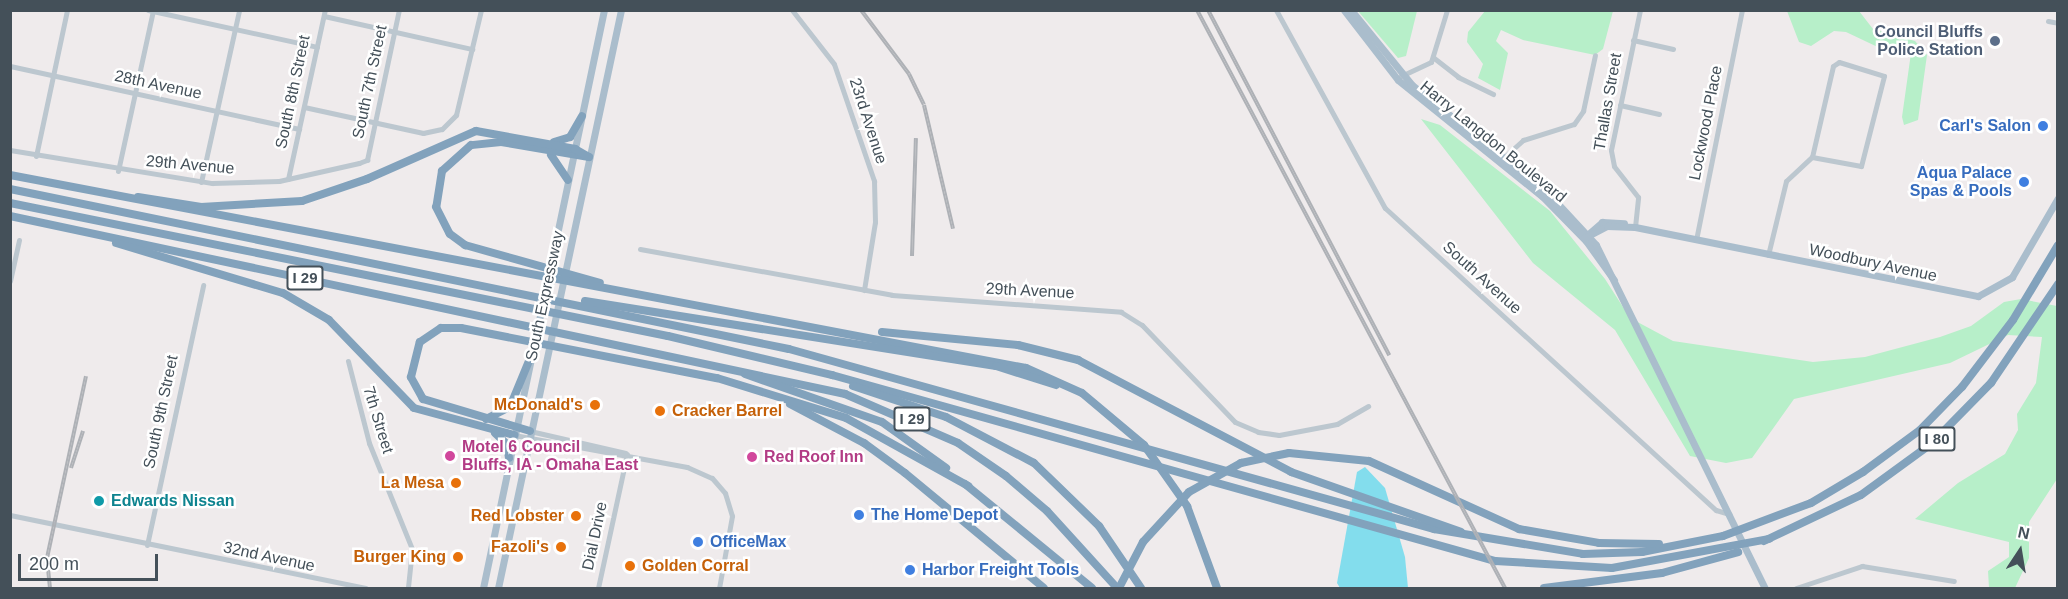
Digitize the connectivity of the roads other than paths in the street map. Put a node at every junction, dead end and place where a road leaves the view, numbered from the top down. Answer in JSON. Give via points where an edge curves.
{"nodes":[{"id":1,"x":67,"y":10,"type":"edge"},
{"id":2,"x":239,"y":10,"type":"edge"},
{"id":3,"x":399,"y":10,"type":"edge"},
{"id":4,"x":481,"y":10,"type":"edge"},
{"id":5,"x":604,"y":10,"type":"edge"},
{"id":6,"x":621,"y":10,"type":"edge"},
{"id":7,"x":792,"y":10,"type":"edge"},
{"id":8,"x":1276,"y":10,"type":"edge"},
{"id":9,"x":1344,"y":10,"type":"edge"},
{"id":10,"x":1351,"y":10,"type":"edge"},
{"id":11,"x":1447,"y":10,"type":"edge"},
{"id":12,"x":1640,"y":10,"type":"edge"},
{"id":13,"x":1742,"y":10,"type":"edge"},
{"id":14,"x":151,"y":11,"type":"edge"},
{"id":15,"x":324,"y":13,"type":"edge"},
{"id":16,"x":2048,"y":21,"type":"dead end"},
{"id":17,"x":2058,"y":23,"type":"edge"},
{"id":18,"x":235,"y":29,"type":"junction"},
{"id":19,"x":394,"y":32,"type":"junction"},
{"id":20,"x":1633,"y":40,"type":"junction"},
{"id":21,"x":317,"y":47,"type":"junction"},
{"id":22,"x":472,"y":49,"type":"junction"},
{"id":23,"x":1673,"y":49,"type":"dead end"},
{"id":24,"x":1595,"y":55,"type":"dead end"},
{"id":25,"x":1434,"y":58,"type":"junction"},
{"id":26,"x":10,"y":66,"type":"edge"},
{"id":27,"x":53,"y":76,"type":"junction"},
{"id":28,"x":1400,"y":77,"type":"junction"},
{"id":29,"x":135,"y":94,"type":"junction"},
{"id":30,"x":1493,"y":94,"type":"dead end"},
{"id":31,"x":1620,"y":105,"type":"junction"},
{"id":32,"x":304,"y":107,"type":"junction"},
{"id":33,"x":217,"y":112,"type":"junction"},
{"id":34,"x":1659,"y":114,"type":"dead end"},
{"id":35,"x":582,"y":116,"type":"junction"},
{"id":36,"x":375,"y":123,"type":"junction"},
{"id":37,"x":299,"y":129,"type":"junction"},
{"id":38,"x":536,"y":145,"type":"junction"},
{"id":39,"x":575,"y":149,"type":"junction"},
{"id":40,"x":10,"y":150,"type":"edge"},
{"id":41,"x":36,"y":156,"type":"junction"},
{"id":42,"x":589,"y":157,"type":"junction"},
{"id":43,"x":1812,"y":157,"type":"junction"},
{"id":44,"x":573,"y":158,"type":"junction"},
{"id":45,"x":367,"y":160,"type":"joint"},
{"id":46,"x":1501,"y":160,"type":"junction"},
{"id":47,"x":118,"y":171,"type":"junction"},
{"id":48,"x":10,"y":175,"type":"edge"},
{"id":49,"x":288,"y":179,"type":"junction"},
{"id":50,"x":568,"y":180,"type":"junction"},
{"id":51,"x":201,"y":182,"type":"junction"},
{"id":52,"x":10,"y":189,"type":"edge"},
{"id":53,"x":93,"y":193,"type":"junction"},
{"id":54,"x":2058,"y":198,"type":"edge"},
{"id":55,"x":10,"y":202,"type":"edge"},
{"id":56,"x":10,"y":216,"type":"edge"},
{"id":57,"x":1580,"y":224,"type":"junction"},
{"id":58,"x":1597,"y":227,"type":"junction"},
{"id":59,"x":1635,"y":227,"type":"junction"},
{"id":60,"x":96,"y":234,"type":"junction"},
{"id":61,"x":1587,"y":236,"type":"junction"},
{"id":62,"x":20,"y":240,"type":"dead end"},
{"id":63,"x":1696,"y":240,"type":"junction"},
{"id":64,"x":2058,"y":245,"type":"edge"},
{"id":65,"x":1597,"y":246,"type":"junction"},
{"id":66,"x":640,"y":249,"type":"dead end"},
{"id":67,"x":1768,"y":255,"type":"junction"},
{"id":68,"x":585,"y":280,"type":"junction"},
{"id":69,"x":10,"y":281,"type":"edge"},
{"id":70,"x":2058,"y":284,"type":"edge"},
{"id":71,"x":203,"y":285,"type":"dead end"},
{"id":72,"x":864,"y":290,"type":"junction"},
{"id":73,"x":1625,"y":294,"type":"junction"},
{"id":74,"x":580,"y":303,"type":"junction"},
{"id":75,"x":815,"y":325,"type":"junction"},
{"id":76,"x":653,"y":350,"type":"junction"},
{"id":77,"x":348,"y":361,"type":"dead end"},
{"id":78,"x":529,"y":361,"type":"junction"},
{"id":79,"x":832,"y":375,"type":"junction"},
{"id":80,"x":768,"y":393,"type":"junction"},
{"id":81,"x":1095,"y":402,"type":"junction"},
{"id":82,"x":1368,"y":406,"type":"dead end"},
{"id":83,"x":479,"y":423,"type":"junction"},
{"id":84,"x":515,"y":431,"type":"junction"},
{"id":85,"x":529,"y":435,"type":"junction"},
{"id":86,"x":627,"y":454,"type":"junction"},
{"id":87,"x":509,"y":458,"type":"junction"},
{"id":88,"x":968,"y":486,"type":"junction"},
{"id":89,"x":1729,"y":514,"type":"junction"},
{"id":90,"x":10,"y":515,"type":"edge"},
{"id":91,"x":1472,"y":538,"type":"junction"},
{"id":92,"x":1769,"y":539,"type":"junction"},
{"id":93,"x":1686,"y":543,"type":"junction"},
{"id":94,"x":147,"y":545,"type":"junction"},
{"id":95,"x":1954,"y":581,"type":"dead end"},
{"id":96,"x":483,"y":586,"type":"edge"},
{"id":97,"x":348,"y":588,"type":"edge"},
{"id":98,"x":366,"y":588,"type":"edge"},
{"id":99,"x":408,"y":588,"type":"edge"},
{"id":100,"x":498,"y":588,"type":"edge"},
{"id":101,"x":598,"y":588,"type":"edge"},
{"id":102,"x":719,"y":588,"type":"edge"},
{"id":103,"x":1044,"y":588,"type":"edge"},
{"id":104,"x":1092,"y":588,"type":"edge"},
{"id":105,"x":1118,"y":588,"type":"edge"},
{"id":106,"x":1141,"y":588,"type":"edge"},
{"id":107,"x":1217,"y":588,"type":"edge"},
{"id":108,"x":1544,"y":588,"type":"edge"},
{"id":109,"x":1765,"y":588,"type":"edge"},
{"id":110,"x":1796,"y":588,"type":"edge"}],
"edges":[{"from":1,"to":27,"type":"street"},
{"from":2,"to":18,"type":"street"},
{"from":3,"to":19,"type":"street","name":"South 7th Street"},
{"from":4,"to":22,"type":"street"},
{"from":5,"to":35,"type":"main road","name":"South Expressway"},
{"from":6,"to":42,"type":"main road","name":"South Expressway"},
{"from":7,"to":72,"type":"street","name":"23rd Avenue","via":[[834,64],[874,181],[875,222]]},
{"from":8,"to":89,"type":"street","name":"South Avenue","via":[[1385,208],[1716,510]]},
{"from":9,"to":28,"type":"main road","name":"Harry Langdon Boulevard"},
{"from":10,"to":28,"type":"main road","name":"Harry Langdon Boulevard"},
{"from":11,"to":25,"type":"street"},
{"from":12,"to":20,"type":"street","name":"Thallas Street"},
{"from":13,"to":63,"type":"street","name":"Lockwood Place"},
{"from":14,"to":18,"type":"street"},
{"from":14,"to":29,"type":"street"},
{"from":15,"to":19,"type":"street"},
{"from":15,"to":21,"type":"street","name":"South 8th Street"},
{"from":16,"to":17,"type":"street"},
{"from":18,"to":21,"type":"street"},
{"from":18,"to":33,"type":"street"},
{"from":19,"to":22,"type":"street"},
{"from":19,"to":36,"type":"street","name":"South 7th Street"},
{"from":20,"to":23,"type":"street"},
{"from":20,"to":31,"type":"street","name":"Thallas Street"},
{"from":21,"to":32,"type":"street","name":"South 8th Street"},
{"from":22,"to":36,"type":"street","via":[[456,115],[430,133]]},
{"from":24,"to":46,"type":"street","via":[[1578,119],[1567,129],[1523,140]]},
{"from":25,"to":28,"type":"street"},
{"from":25,"to":30,"type":"street"},
{"from":26,"to":27,"type":"street","name":"28th Avenue"},
{"from":27,"to":29,"type":"street","name":"28th Avenue"},
{"from":27,"to":41,"type":"street"},
{"from":28,"to":46,"type":"main road","name":"Harry Langdon Boulevard"},
{"from":29,"to":33,"type":"street","name":"28th Avenue"},
{"from":29,"to":47,"type":"street"},
{"from":31,"to":34,"type":"street"},
{"from":31,"to":59,"type":"street","name":"Thallas Street","via":[[1611,156],[1637,194]]},
{"from":32,"to":36,"type":"street"},
{"from":32,"to":37,"type":"street","name":"South 8th Street"},
{"from":33,"to":37,"type":"street","name":"28th Avenue"},
{"from":33,"to":51,"type":"street"},
{"from":35,"to":38,"type":"highway","via":[[566,140]]},
{"from":35,"to":39,"type":"main road","name":"South Expressway"},
{"from":36,"to":45,"type":"street","name":"South 7th Street"},
{"from":37,"to":49,"type":"street","name":"South 8th Street"},
{"from":38,"to":39,"type":"highway"},
{"from":38,"to":44,"type":"highway"},
{"from":38,"to":50,"type":"highway","via":[[560,160]]},
{"from":38,"to":53,"type":"highway","via":[[466,133],[367,179],[279,204],[201,207]]},
{"from":38,"to":68,"type":"highway","via":[[491,141],[471,145],[450,161],[435,193],[441,221],[450,234],[474,248]]},
{"from":39,"to":42,"type":"highway"},
{"from":39,"to":44,"type":"main road","name":"South Expressway"},
{"from":40,"to":41,"type":"street","name":"29th Avenue"},
{"from":41,"to":47,"type":"street","name":"29th Avenue"},
{"from":42,"to":44,"type":"highway"},
{"from":42,"to":85,"type":"main road","name":"South Expressway"},
{"from":43,"to":43,"type":"street","via":[[1864,164],[1884,77],[1880,71],[1834,65]]},
{"from":43,"to":67,"type":"street","via":[[1786,181]]},
{"from":44,"to":50,"type":"main road","name":"South Expressway"},
{"from":45,"to":49,"type":"street","name":"29th Avenue"},
{"from":46,"to":57,"type":"main road","name":"Harry Langdon Boulevard"},
{"from":46,"to":61,"type":"main road","name":"Harry Langdon Boulevard"},
{"from":47,"to":51,"type":"street","name":"29th Avenue"},
{"from":48,"to":53,"type":"highway"},
{"from":49,"to":51,"type":"street","name":"29th Avenue"},
{"from":50,"to":78,"type":"main road","name":"South Expressway"},
{"from":52,"to":74,"type":"highway","via":[[518,294]]},
{"from":53,"to":68,"type":"highway","via":[[523,273]]},
{"from":54,"to":67,"type":"main road","name":"Woodbury Avenue","via":[[2012,277],[1978,296]]},
{"from":55,"to":79,"type":"highway"},
{"from":56,"to":60,"type":"highway","number":"I 29"},
{"from":57,"to":58,"type":"main road","name":"Woodbury Avenue"},
{"from":57,"to":61,"type":"main road","name":"Harry Langdon Boulevard"},
{"from":58,"to":59,"type":"main road","name":"Woodbury Avenue","via":[[1613,220]]},
{"from":58,"to":61,"type":"main road"},
{"from":58,"to":65,"type":"main road"},
{"from":59,"to":63,"type":"main road","name":"Woodbury Avenue"},
{"from":60,"to":76,"type":"highway","number":"I 29"},
{"from":60,"to":83,"type":"highway","via":[[142,253],[284,293],[329,320],[414,408]]},
{"from":61,"to":65,"type":"main road","name":"Harry Langdon Boulevard"},
{"from":61,"to":73,"type":"main road","name":"Harry Langdon Boulevard"},
{"from":62,"to":69,"type":"street"},
{"from":63,"to":67,"type":"main road","name":"Woodbury Avenue"},
{"from":64,"to":93,"type":"highway","number":"I 80","via":[[1989,354],[1920,430],[1855,478],[1761,524]]},
{"from":65,"to":73,"type":"main road","name":"Harry Langdon Boulevard"},
{"from":66,"to":72,"type":"street","name":"29th Avenue"},
{"from":68,"to":75,"type":"highway"},
{"from":70,"to":92,"type":"highway","number":"I 80","via":[[1991,383],[1931,444],[1853,500]]},
{"from":71,"to":94,"type":"street","name":"South 9th Street"},
{"from":72,"to":82,"type":"street","name":"29th Avenue","via":[[1121,312],[1142,325],[1235,422],[1258,432],[1279,435],[1337,424]]},
{"from":73,"to":89,"type":"main road","name":"Harry Langdon Boulevard"},
{"from":74,"to":81,"type":"highway","via":[[996,366]]},
{"from":74,"to":91,"type":"highway","via":[[789,349]]},
{"from":75,"to":81,"type":"highway","via":[[1003,361],[1047,375]]},
{"from":75,"to":91,"type":"highway","via":[[1018,345],[1099,368],[1291,472]]},
{"from":76,"to":88,"type":"highway","via":[[846,406],[923,448]]},
{"from":76,"to":105,"type":"highway","number":"I 29","via":[[845,394],[949,438],[1047,511]]},
{"from":77,"to":99,"type":"street","name":"7th Street","via":[[369,443],[412,549]]},
{"from":78,"to":83,"type":"highway","via":[[510,407]]},
{"from":78,"to":84,"type":"main road","name":"South Expressway"},
{"from":79,"to":92,"type":"highway","via":[[1452,550],[1536,567],[1652,564]]},
{"from":79,"to":106,"type":"highway","via":[[946,417],[1034,463],[1099,526]]},
{"from":80,"to":83,"type":"highway","via":[[447,327],[425,337],[414,353],[411,377],[423,399]]},
{"from":80,"to":88,"type":"highway","via":[[846,418]]},
{"from":80,"to":103,"type":"highway","via":[[864,443]]},
{"from":81,"to":107,"type":"highway","via":[[1144,445],[1168,476],[1196,527]]},
{"from":83,"to":84,"type":"highway"},
{"from":83,"to":87,"type":"highway","via":[[505,440]]},
{"from":84,"to":85,"type":"highway"},
{"from":84,"to":87,"type":"main road","name":"South Expressway"},
{"from":85,"to":86,"type":"street"},
{"from":85,"to":100,"type":"main road","name":"South Expressway"},
{"from":86,"to":101,"type":"street","name":"Dial Drive"},
{"from":86,"to":102,"type":"street","via":[[698,470],[726,493],[732,524]]},
{"from":87,"to":96,"type":"main road","name":"South Expressway"},
{"from":88,"to":104,"type":"highway","via":[[1070,574]]},
{"from":89,"to":109,"type":"main road","name":"Harry Langdon Boulevard"},
{"from":90,"to":94,"type":"street","name":"32nd Avenue"},
{"from":91,"to":93,"type":"highway","number":"I 80","via":[[1583,554]]},
{"from":92,"to":108,"type":"highway","via":[[1662,573]]},
{"from":93,"to":105,"type":"highway","via":[[1599,543],[1542,535],[1488,519],[1369,461],[1289,453],[1241,463],[1189,492],[1143,542]]},
{"from":94,"to":97,"type":"street","name":"32nd Avenue"},
{"from":95,"to":110,"type":"street","via":[[1862,566]]},
{"from":97,"to":98,"type":"street","name":"32nd Avenue"}]}
